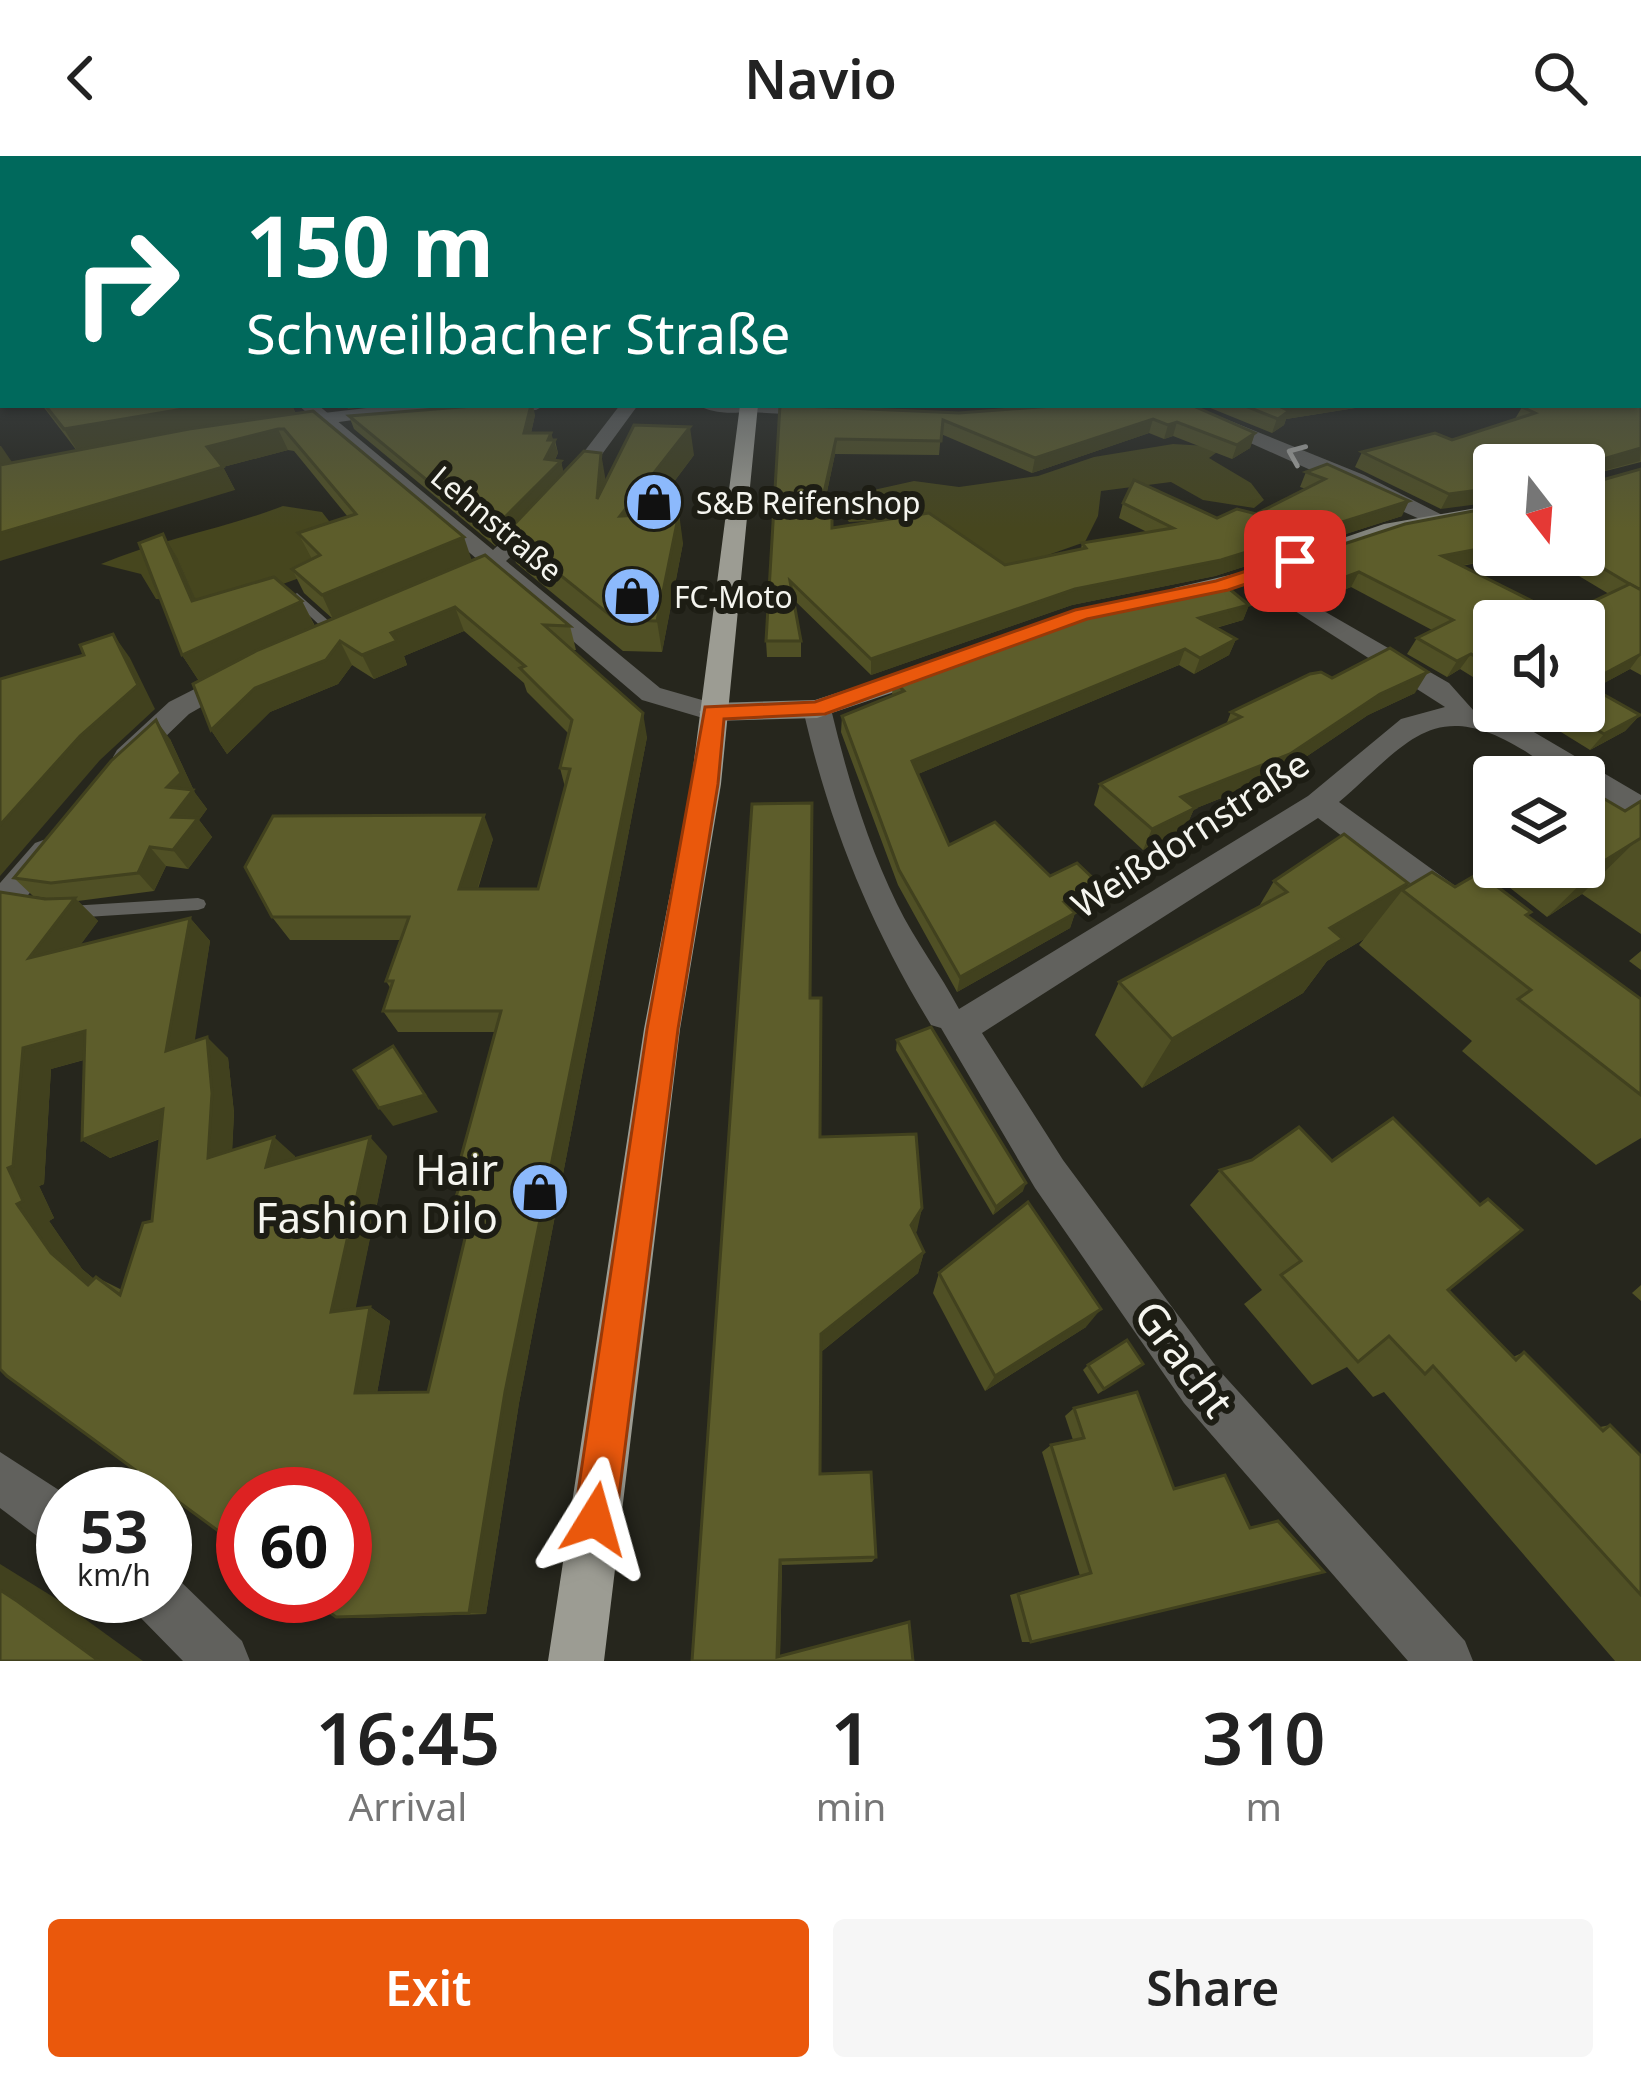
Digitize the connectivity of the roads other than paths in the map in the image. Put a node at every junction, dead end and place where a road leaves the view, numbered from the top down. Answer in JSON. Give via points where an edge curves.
{"nodes":[{"id":1,"x":433,"y":408,"type":"edge"},
{"id":2,"x":627,"y":408,"type":"edge"},
{"id":3,"x":749,"y":408,"type":"edge"},
{"id":4,"x":778,"y":408,"type":"edge"},
{"id":5,"x":1182,"y":408,"type":"edge"},
{"id":6,"x":315,"y":412,"type":"edge"},
{"id":7,"x":836,"y":412,"type":"edge"},
{"id":8,"x":265,"y":426,"type":"edge"},
{"id":9,"x":1473,"y":515,"type":"edge"},
{"id":10,"x":1441,"y":520,"type":"junction"},
{"id":11,"x":498,"y":562,"type":"junction"},
{"id":12,"x":436,"y":589,"type":"edge"},
{"id":13,"x":296,"y":596,"type":"edge"},
{"id":14,"x":1152,"y":600,"type":"edge"},
{"id":15,"x":1303,"y":606,"type":"dead end"},
{"id":16,"x":345,"y":628,"type":"joint"},
{"id":17,"x":298,"y":648,"type":"edge"},
{"id":18,"x":261,"y":664,"type":"edge"},
{"id":19,"x":948,"y":664,"type":"edge"},
{"id":20,"x":817,"y":709,"type":"junction"},
{"id":21,"x":713,"y":712,"type":"junction"},
{"id":22,"x":1462,"y":716,"type":"junction"},
{"id":23,"x":113,"y":770,"type":"edge"},
{"id":24,"x":1318,"y":803,"type":"junction"},
{"id":25,"x":1641,"y":809,"type":"edge"},
{"id":26,"x":58,"y":836,"type":"edge"},
{"id":27,"x":198,"y":904,"type":"dead end"},
{"id":28,"x":10,"y":905,"type":"edge"},
{"id":29,"x":47,"y":909,"type":"edge"},
{"id":30,"x":1483,"y":923,"type":"edge"},
{"id":31,"x":951,"y":1021,"type":"junction"},
{"id":32,"x":0,"y":1477,"type":"edge"},
{"id":33,"x":36,"y":1504,"type":"edge"},
{"id":34,"x":184,"y":1623,"type":"edge"},
{"id":35,"x":222,"y":1661,"type":"edge"},
{"id":36,"x":576,"y":1661,"type":"edge"},
{"id":37,"x":1445,"y":1661,"type":"edge"}],
"edges":[{"from":1,"to":6,"type":"street"},
{"from":2,"to":11,"type":"street","via":[[588,473]]},
{"from":3,"to":21,"type":"main road"},
{"from":4,"to":7,"type":"street"},
{"from":10,"to":5,"type":"street","one_way":true},
{"from":6,"to":8,"type":"street"},
{"from":6,"to":11,"type":"street","name":"Lehnstraße"},
{"from":9,"to":10,"type":"main road"},
{"from":10,"to":14,"type":"main road"},
{"from":11,"to":12,"type":"street"},
{"from":11,"to":21,"type":"street","name":"Lehnstraße","via":[[650,694]]},
{"from":13,"to":16,"type":"lane"},
{"from":15,"to":22,"type":"street","via":[[1440,689]]},
{"from":16,"to":17,"type":"street"},
{"from":18,"to":23,"type":"street","via":[[179,708]]},
{"from":19,"to":20,"type":"main road"},
{"from":20,"to":21,"type":"main road"},
{"from":20,"to":31,"type":"street","name":"Gracht","via":[[842,816],[900,947]]},
{"from":21,"to":36,"type":"main road"},
{"from":22,"to":24,"type":"street","name":"Weißdornstraße","via":[[1411,725]]},
{"from":22,"to":25,"type":"street","via":[[1517,734]]},
{"from":24,"to":30,"type":"street"},
{"from":24,"to":31,"type":"street","name":"Weißdornstraße"},
{"from":26,"to":28,"type":"street"},
{"from":27,"to":29,"type":"lane"},
{"from":31,"to":37,"type":"street","name":"Gracht","via":[[1201,1387]]},
{"from":32,"to":33,"type":"street"},
{"from":34,"to":35,"type":"street"}]}
